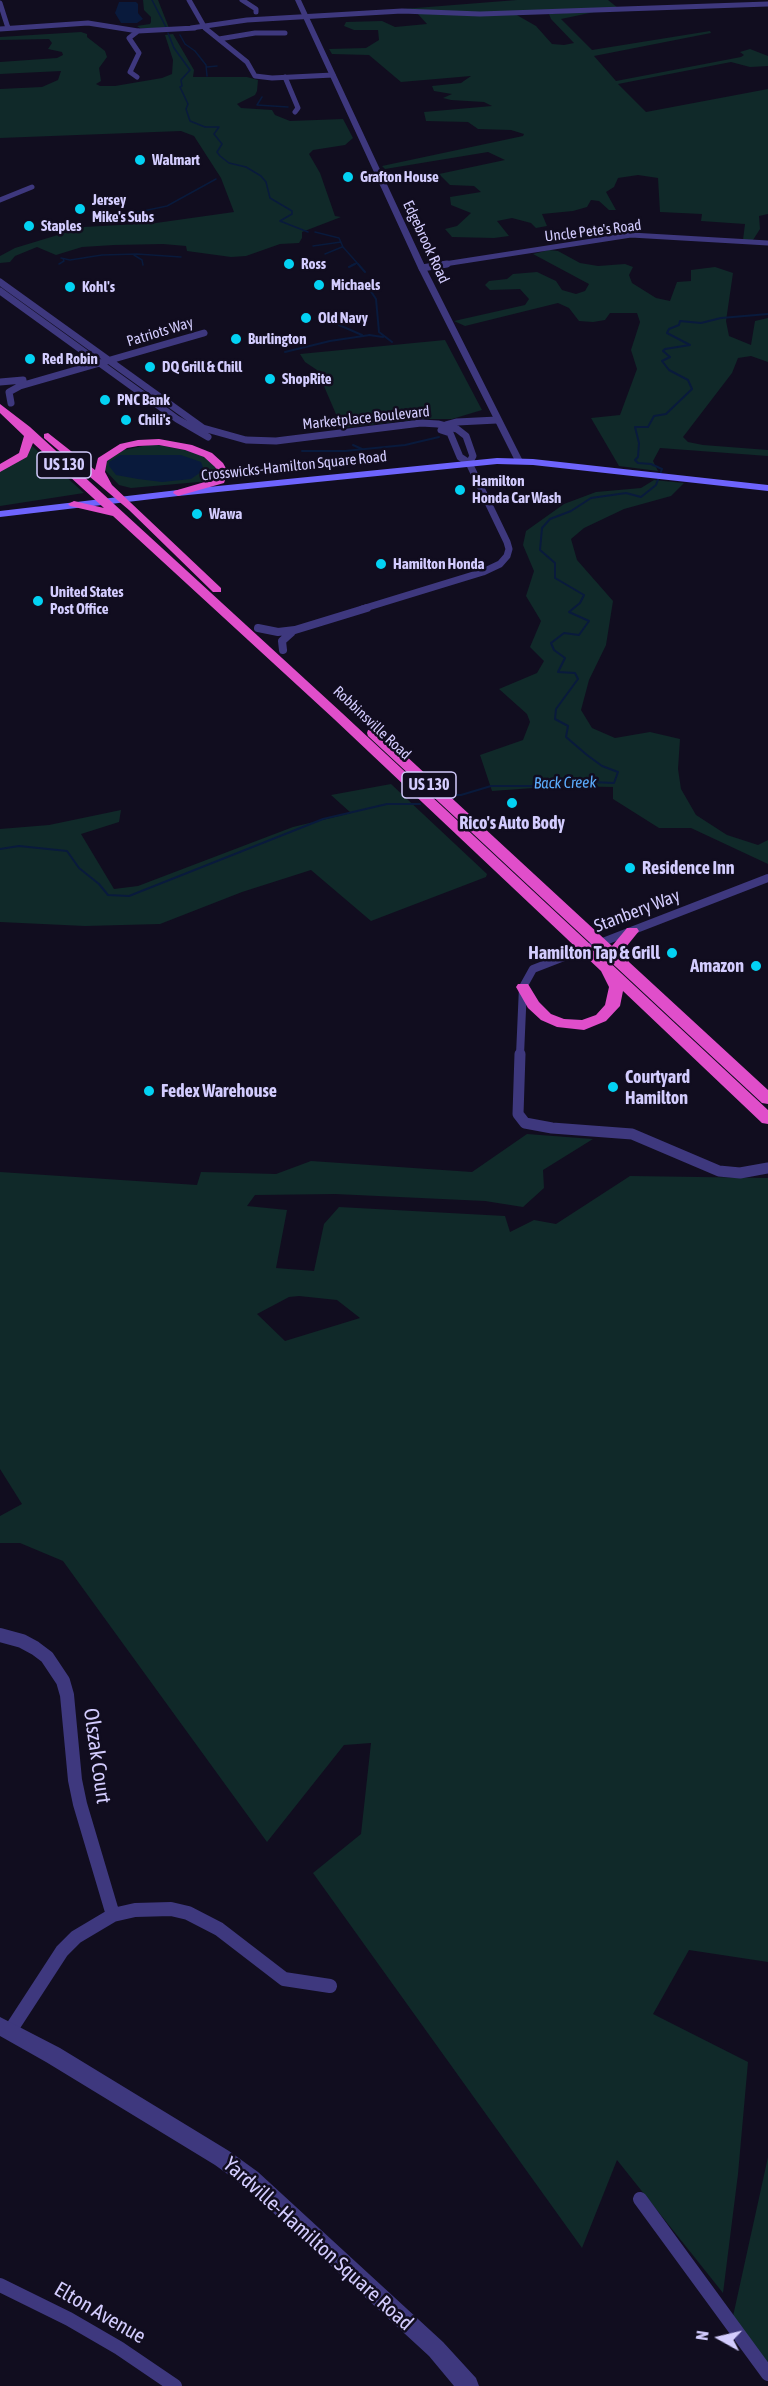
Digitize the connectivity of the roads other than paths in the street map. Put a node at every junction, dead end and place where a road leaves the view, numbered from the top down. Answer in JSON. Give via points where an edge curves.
{"nodes":[{"id":1,"x":189,"y":0,"type":"edge"},
{"id":2,"x":242,"y":0,"type":"edge"},
{"id":3,"x":298,"y":0,"type":"edge"},
{"id":4,"x":0,"y":3,"type":"edge"},
{"id":5,"x":768,"y":4,"type":"edge"},
{"id":6,"x":256,"y":12,"type":"dead end"},
{"id":7,"x":306,"y":18,"type":"junction"},
{"id":8,"x":205,"y":27,"type":"junction"},
{"id":9,"x":0,"y":28,"type":"edge"},
{"id":10,"x":8,"y":28,"type":"junction"},
{"id":11,"x":138,"y":31,"type":"junction"},
{"id":12,"x":285,"y":33,"type":"dead end"},
{"id":13,"x":219,"y":39,"type":"junction"},
{"id":14,"x":333,"y":75,"type":"junction"},
{"id":15,"x":137,"y":77,"type":"dead end"},
{"id":16,"x":285,"y":77,"type":"junction"},
{"id":17,"x":295,"y":112,"type":"dead end"},
{"id":18,"x":0,"y":198,"type":"edge"},
{"id":19,"x":768,"y":243,"type":"edge"},
{"id":20,"x":422,"y":268,"type":"junction"},
{"id":21,"x":0,"y":282,"type":"edge"},
{"id":22,"x":0,"y":291,"type":"edge"},
{"id":23,"x":103,"y":361,"type":"junction"},
{"id":24,"x":0,"y":382,"type":"edge"},
{"id":25,"x":0,"y":393,"type":"edge"},
{"id":26,"x":5,"y":405,"type":"edge"},
{"id":27,"x":497,"y":420,"type":"junction"},
{"id":28,"x":475,"y":422,"type":"junction"},
{"id":29,"x":446,"y":425,"type":"junction"},
{"id":30,"x":26,"y":429,"type":"junction"},
{"id":31,"x":454,"y":431,"type":"junction"},
{"id":32,"x":515,"y":453,"type":"junction"},
{"id":33,"x":469,"y":463,"type":"junction"},
{"id":34,"x":0,"y":469,"type":"edge"},
{"id":35,"x":107,"y":485,"type":"junction"},
{"id":36,"x":768,"y":488,"type":"edge"},
{"id":37,"x":178,"y":492,"type":"junction"},
{"id":38,"x":122,"y":499,"type":"junction"},
{"id":39,"x":104,"y":501,"type":"junction"},
{"id":40,"x":74,"y":504,"type":"junction"},
{"id":41,"x":0,"y":514,"type":"edge"},
{"id":42,"x":118,"y":514,"type":"junction"},
{"id":43,"x":251,"y":629,"type":"junction"},
{"id":44,"x":295,"y":630,"type":"junction"},
{"id":45,"x":283,"y":650,"type":"junction"},
{"id":46,"x":768,"y":878,"type":"edge"},
{"id":47,"x":632,"y":931,"type":"junction"},
{"id":48,"x":593,"y":946,"type":"junction"},
{"id":49,"x":622,"y":964,"type":"junction"},
{"id":50,"x":606,"y":967,"type":"junction"},
{"id":51,"x":523,"y":987,"type":"junction"},
{"id":52,"x":768,"y":1099,"type":"edge"},
{"id":53,"x":768,"y":1119,"type":"edge"},
{"id":54,"x":767,"y":1168,"type":"edge"},
{"id":55,"x":0,"y":1635,"type":"edge"},
{"id":56,"x":113,"y":1915,"type":"junction"},
{"id":57,"x":330,"y":1986,"type":"dead end"},
{"id":58,"x":5,"y":2028,"type":"edge"},
{"id":59,"x":640,"y":2199,"type":"dead end"},
{"id":60,"x":0,"y":2285,"type":"edge"},
{"id":61,"x":768,"y":2374,"type":"edge"},
{"id":62,"x":175,"y":2386,"type":"edge"},
{"id":63,"x":468,"y":2386,"type":"edge"}],
"edges":[{"from":1,"to":8,"type":"street"},
{"from":2,"to":6,"type":"street"},
{"from":3,"to":7,"type":"street","name":"Edgebrook Road"},
{"from":4,"to":10,"type":"street"},
{"from":5,"to":7,"type":"street","via":[[480,14],[402,11]]},
{"from":7,"to":8,"type":"street"},
{"from":7,"to":14,"type":"street","name":"Edgebrook Road"},
{"from":8,"to":11,"type":"street"},
{"from":8,"to":13,"type":"street"},
{"from":9,"to":10,"type":"street"},
{"from":10,"to":11,"type":"street","via":[[88,23]]},
{"from":11,"to":15,"type":"street","via":[[129,38],[139,53],[130,72]]},
{"from":12,"to":13,"type":"street"},
{"from":13,"to":16,"type":"street","via":[[247,62],[255,76]]},
{"from":14,"to":16,"type":"street"},
{"from":14,"to":20,"type":"street","name":"Edgebrook Road"},
{"from":16,"to":17,"type":"street","via":[[298,108]]},
{"from":18,"to":18,"type":"street","via":[[32,187]]},
{"from":19,"to":20,"type":"street","name":"Uncle Pete's Road","via":[[631,235]]},
{"from":20,"to":27,"type":"street","name":"Edgebrook Road"},
{"from":21,"to":23,"type":"street","name":"Marketplace Boulevard"},
{"from":22,"to":23,"type":"street","name":"Marketplace Boulevard"},
{"from":23,"to":23,"type":"street","name":"Patriots Way","via":[[204,333]]},
{"from":23,"to":24,"type":"street","name":"Patriots Way","via":[[20,381]]},
{"from":23,"to":26,"type":"street","name":"Patriots Way","via":[[20,386],[9,392]]},
{"from":23,"to":29,"type":"street","name":"Marketplace Boulevard","via":[[203,428],[234,438],[276,441],[421,423]]},
{"from":23,"to":31,"type":"street","name":"Marketplace Boulevard","via":[[196,431],[227,442],[297,445],[426,429]]},
{"from":25,"to":26,"type":"highway","name":"Robbinsville Road","number":"US 130"},
{"from":26,"to":30,"type":"highway","name":"Robbinsville Road","number":"US 130"},
{"from":26,"to":35,"type":"highway","name":"Robbinsville Road","number":"US 130"},
{"from":27,"to":28,"type":"street"},
{"from":27,"to":32,"type":"street","name":"Edgebrook Road"},
{"from":28,"to":29,"type":"street"},
{"from":28,"to":31,"type":"street"},
{"from":29,"to":31,"type":"street","name":"Marketplace Boulevard"},
{"from":30,"to":34,"type":"highway","via":[[28,445],[23,455]]},
{"from":30,"to":39,"type":"highway","name":"Robbinsville Road","number":"US 130"},
{"from":31,"to":33,"type":"street","name":"Marketplace Boulevard","via":[[460,457]]},
{"from":31,"to":33,"type":"street","via":[[466,436],[473,456]]},
{"from":32,"to":33,"type":"main road","name":"Crosswicks-Hamilton Square Road","via":[[497,460]]},
{"from":32,"to":36,"type":"main road","via":[[533,462]]},
{"from":33,"to":37,"type":"main road","name":"Crosswicks-Hamilton Square Road"},
{"from":33,"to":44,"type":"street","via":[[507,542],[509,549],[501,564]]},
{"from":35,"to":37,"type":"highway","via":[[100,472],[102,460],[124,446],[138,443],[188,447],[208,455],[223,472],[220,480]]},
{"from":35,"to":38,"type":"highway","name":"Robbinsville Road","number":"US 130"},
{"from":37,"to":38,"type":"main road","name":"Crosswicks-Hamilton Square Road"},
{"from":38,"to":39,"type":"main road","name":"Crosswicks-Hamilton Square Road"},
{"from":38,"to":43,"type":"highway","name":"Robbinsville Road","number":"US 130"},
{"from":39,"to":40,"type":"main road","name":"Crosswicks-Hamilton Square Road"},
{"from":39,"to":42,"type":"highway","name":"Robbinsville Road","number":"US 130"},
{"from":40,"to":41,"type":"main road","name":"Crosswicks-Hamilton Square Road"},
{"from":40,"to":42,"type":"highway"},
{"from":42,"to":43,"type":"highway","name":"Robbinsville Road","number":"US 130"},
{"from":43,"to":44,"type":"street"},
{"from":43,"to":45,"type":"highway","name":"Robbinsville Road","number":"US 130"},
{"from":43,"to":48,"type":"highway","name":"Robbinsville Road","number":"US 130"},
{"from":44,"to":45,"type":"street","via":[[282,641]]},
{"from":45,"to":48,"type":"highway","name":"Robbinsville Road","number":"US 130"},
{"from":46,"to":47,"type":"street","name":"Stanbery Way"},
{"from":47,"to":48,"type":"street","name":"Stanbery Way"},
{"from":47,"to":49,"type":"highway","via":[[619,946]]},
{"from":48,"to":49,"type":"highway","name":"Robbinsville Road","number":"US 130"},
{"from":48,"to":50,"type":"highway","name":"Robbinsville Road","number":"US 130"},
{"from":48,"to":51,"type":"street","via":[[533,969]]},
{"from":49,"to":52,"type":"highway","name":"Robbinsville Road","number":"US 130"},
{"from":50,"to":51,"type":"highway","via":[[616,987],[612,1006],[601,1018],[584,1025],[562,1024],[546,1017],[533,1005]]},
{"from":50,"to":53,"type":"highway","name":"Robbinsville Road","number":"US 130"},
{"from":51,"to":54,"type":"street","via":[[518,1114],[525,1123],[632,1134],[719,1171],[740,1173]]},
{"from":55,"to":56,"type":"street","name":"Olszak Court","via":[[35,1648],[52,1663],[63,1681],[68,1695],[80,1804]]},
{"from":56,"to":57,"type":"street","via":[[154,1908],[188,1913],[219,1929],[284,1979]]},
{"from":56,"to":58,"type":"street","via":[[62,1951]]},
{"from":58,"to":63,"type":"street","name":"Yardville-Hamilton Square Road","via":[[251,2179],[436,2349]]},
{"from":59,"to":61,"type":"street"},
{"from":60,"to":62,"type":"street","name":"Elton Avenue","via":[[69,2319]]}]}
